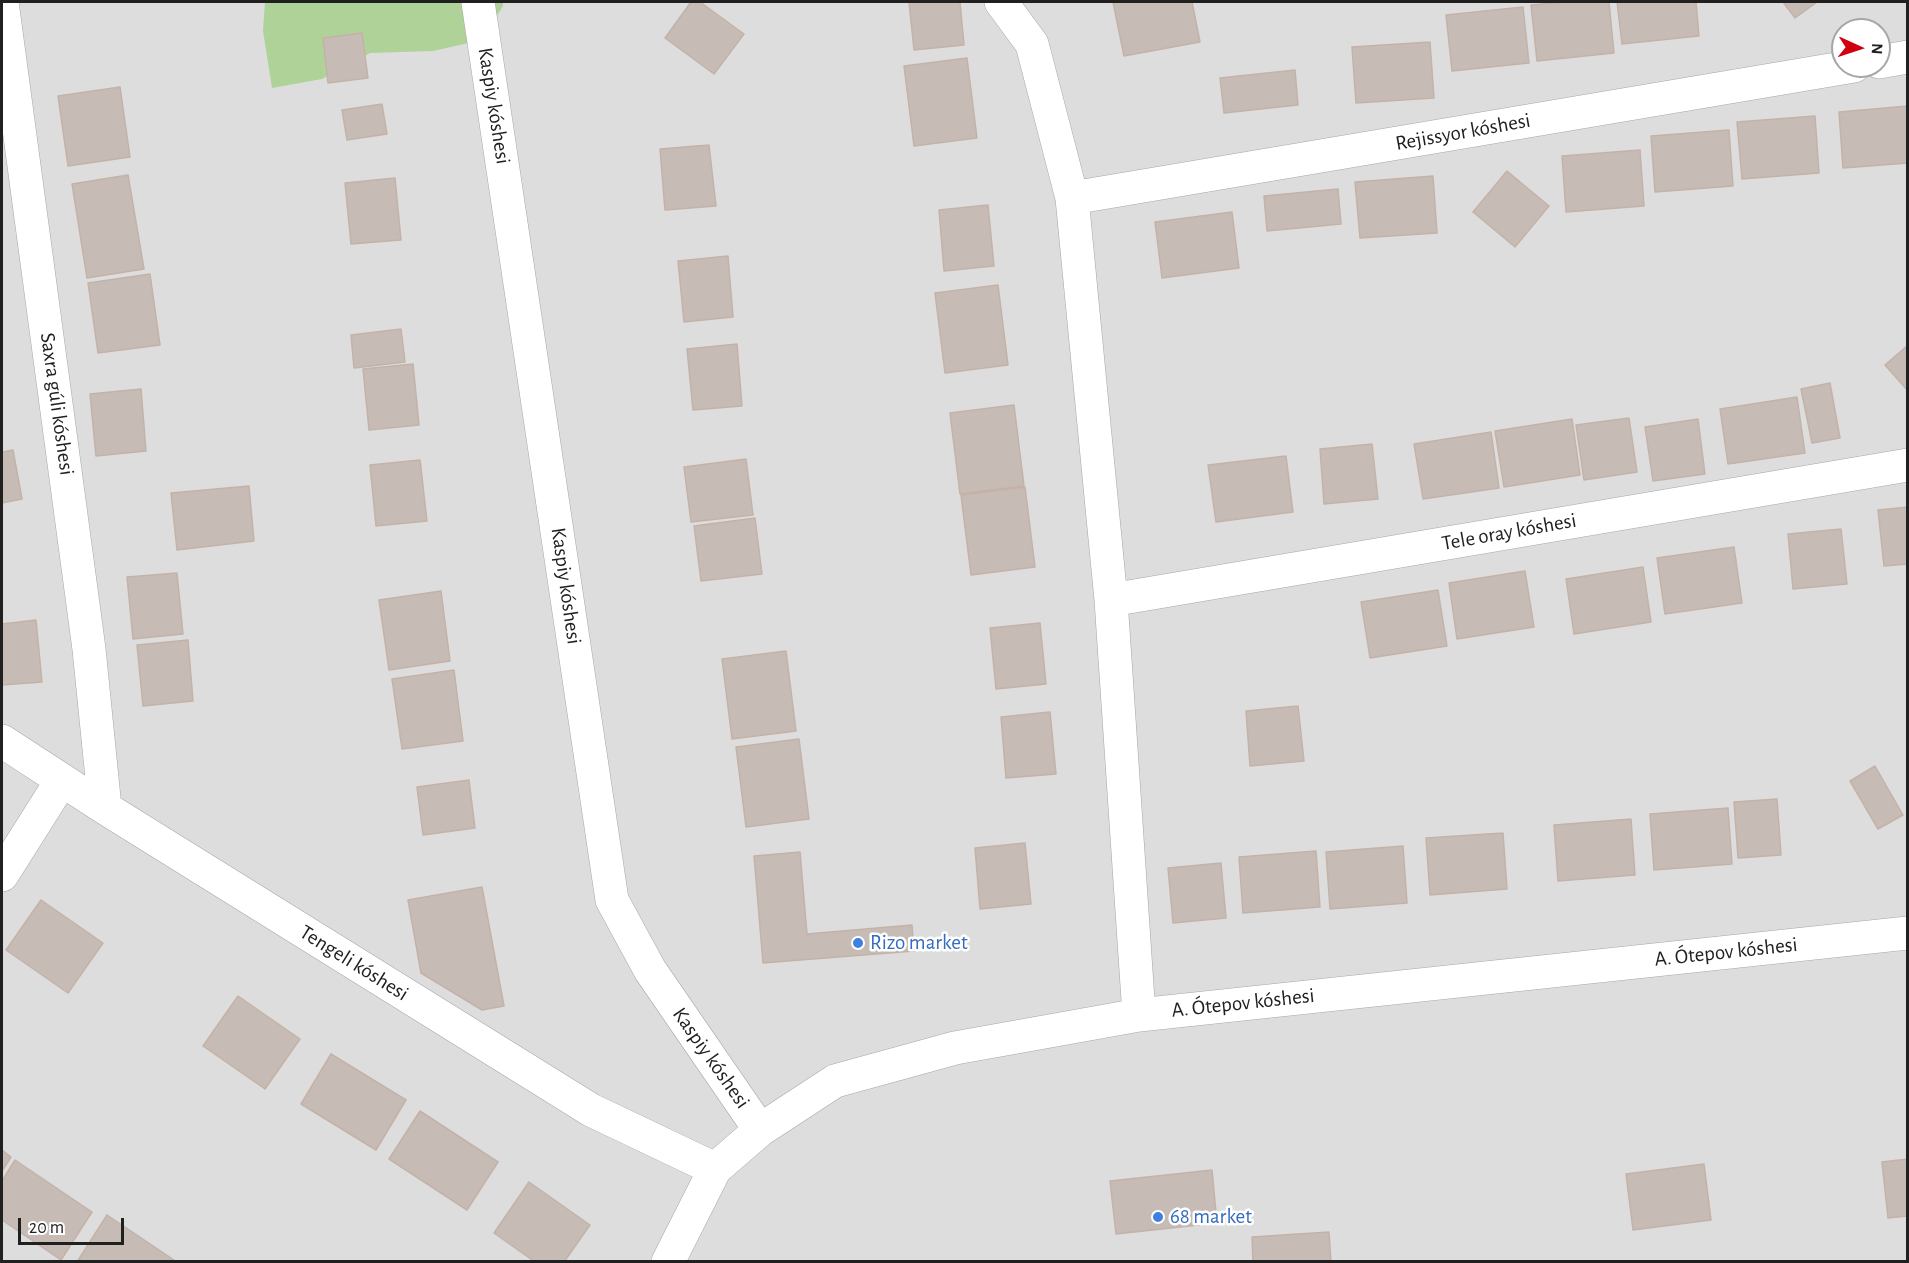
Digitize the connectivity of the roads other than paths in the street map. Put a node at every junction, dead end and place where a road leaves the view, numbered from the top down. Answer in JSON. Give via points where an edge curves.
{"nodes":[{"id":1,"x":2,"y":2,"type":"edge"},
{"id":2,"x":478,"y":2,"type":"edge"},
{"id":3,"x":1001,"y":2,"type":"edge"},
{"id":4,"x":1908,"y":57,"type":"edge"},
{"id":5,"x":1891,"y":60,"type":"edge"},
{"id":6,"x":1831,"y":70,"type":"edge"},
{"id":7,"x":1072,"y":198,"type":"junction"},
{"id":8,"x":1908,"y":465,"type":"edge"},
{"id":9,"x":1111,"y":600,"type":"junction"},
{"id":10,"x":2,"y":741,"type":"edge"},
{"id":11,"x":62,"y":780,"type":"junction"},
{"id":12,"x":105,"y":808,"type":"junction"},
{"id":13,"x":2,"y":875,"type":"edge"},
{"id":14,"x":1908,"y":933,"type":"edge"},
{"id":15,"x":1139,"y":1015,"type":"junction"},
{"id":16,"x":760,"y":1130,"type":"junction"},
{"id":17,"x":715,"y":1169,"type":"junction"},
{"id":18,"x":668,"y":1262,"type":"edge"}],
"edges":[{"from":1,"to":12,"type":"street","name":"Saxra gúli kóshesi","via":[[89,649]]},
{"from":2,"to":16,"type":"street","name":"Kaspiy kóshesi","via":[[612,900],[650,970]]},
{"from":3,"to":7,"type":"street","via":[[1032,44]]},
{"from":4,"to":5,"type":"street"},
{"from":6,"to":7,"type":"street","name":"Rejissyor kóshesi"},
{"from":7,"to":9,"type":"street"},
{"from":8,"to":9,"type":"street","name":"Tele oray kóshesi"},
{"from":9,"to":15,"type":"street"},
{"from":10,"to":11,"type":"street","name":"Tengeli kóshesi"},
{"from":11,"to":12,"type":"street","name":"Tengeli kóshesi"},
{"from":11,"to":13,"type":"street"},
{"from":12,"to":17,"type":"street","name":"Tengeli kóshesi","via":[[591,1110]]},
{"from":14,"to":15,"type":"street","name":"A. Ótepov kóshesi"},
{"from":15,"to":16,"type":"street","name":"A. Ótepov kóshesi","via":[[955,1048],[835,1081]]},
{"from":16,"to":17,"type":"street","name":"A. Ótepov kóshesi"},
{"from":17,"to":18,"type":"street","name":"A. Ótepov kóshesi"}]}
